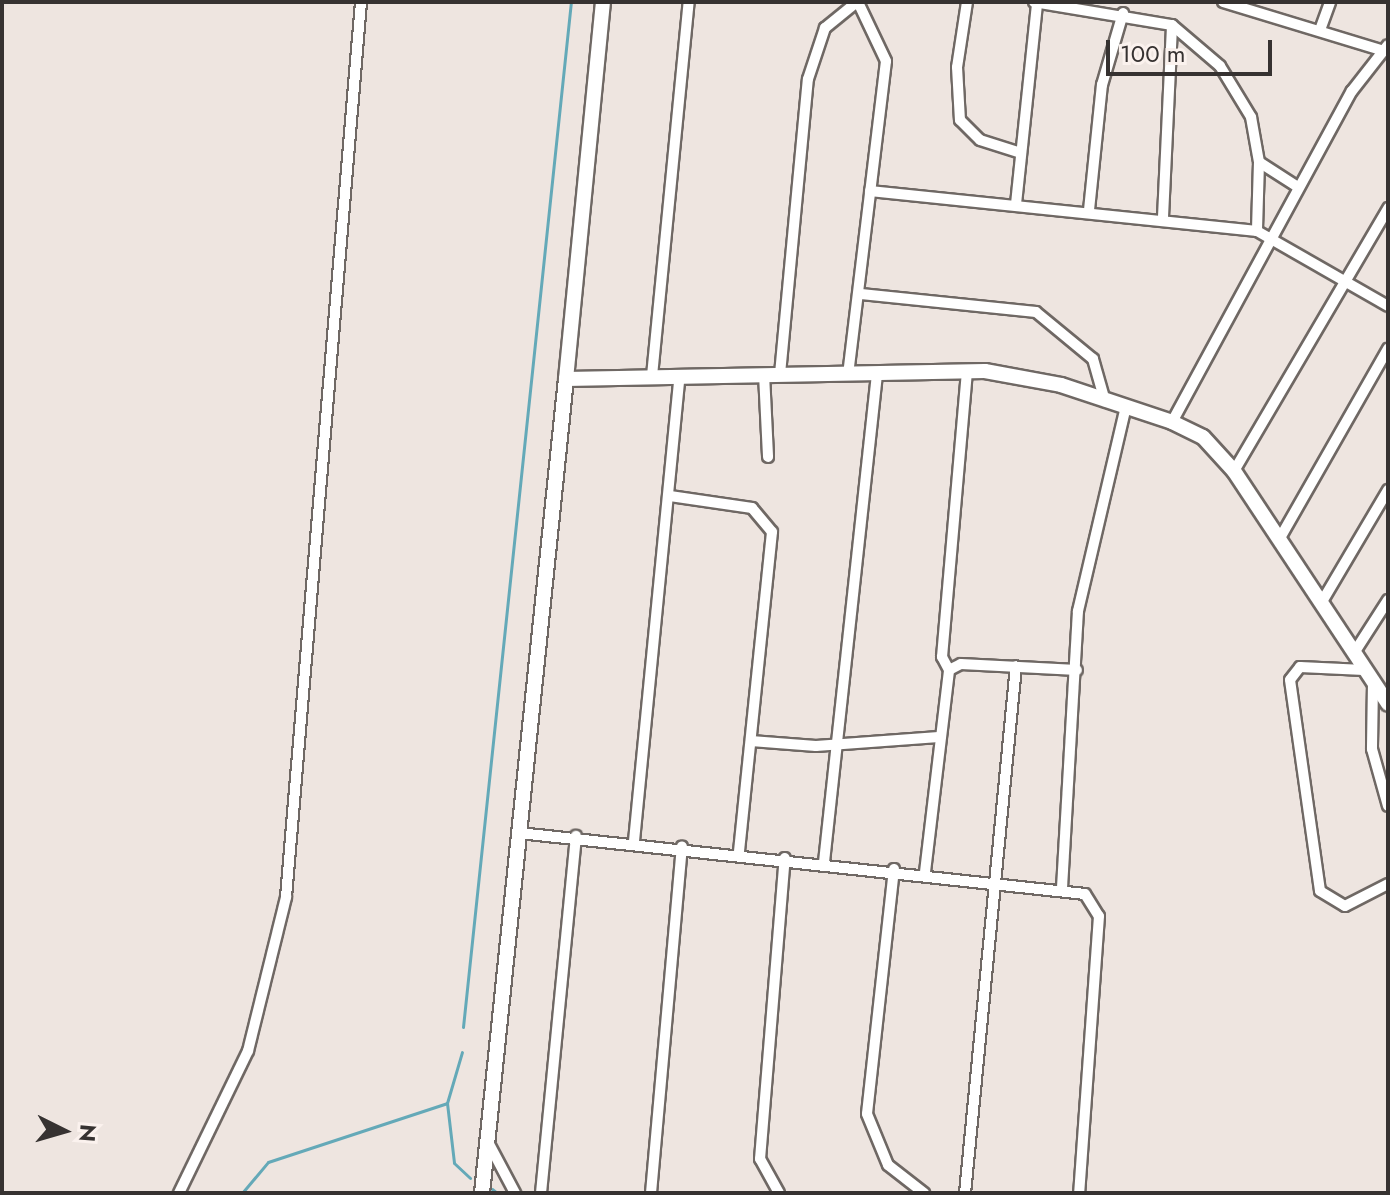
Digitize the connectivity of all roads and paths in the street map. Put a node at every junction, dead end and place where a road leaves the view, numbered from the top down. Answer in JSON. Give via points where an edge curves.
{"nodes":[{"id":1,"x":361,"y":2,"type":"edge"},
{"id":2,"x":603,"y":2,"type":"edge"},
{"id":3,"x":689,"y":2,"type":"edge"},
{"id":4,"x":858,"y":2,"type":"edge"},
{"id":5,"x":967,"y":2,"type":"edge"},
{"id":6,"x":1036,"y":2,"type":"edge"},
{"id":7,"x":1223,"y":2,"type":"edge"},
{"id":8,"x":1330,"y":2,"type":"edge"},
{"id":9,"x":1250,"y":6,"type":"edge"},
{"id":10,"x":1123,"y":13,"type":"junction"},
{"id":11,"x":1172,"y":25,"type":"junction"},
{"id":12,"x":1320,"y":30,"type":"junction"},
{"id":13,"x":1385,"y":47,"type":"edge"},
{"id":14,"x":1021,"y":153,"type":"junction"},
{"id":15,"x":1259,"y":162,"type":"junction"},
{"id":16,"x":1298,"y":187,"type":"junction"},
{"id":17,"x":870,"y":191,"type":"junction"},
{"id":18,"x":1016,"y":204,"type":"junction"},
{"id":19,"x":1388,"y":208,"type":"edge"},
{"id":20,"x":1089,"y":210,"type":"junction"},
{"id":21,"x":1163,"y":217,"type":"junction"},
{"id":22,"x":1257,"y":231,"type":"junction"},
{"id":23,"x":1268,"y":238,"type":"junction"},
{"id":24,"x":1344,"y":280,"type":"junction"},
{"id":25,"x":861,"y":294,"type":"junction"},
{"id":26,"x":1388,"y":306,"type":"edge"},
{"id":27,"x":1388,"y":349,"type":"edge"},
{"id":28,"x":967,"y":371,"type":"junction"},
{"id":29,"x":764,"y":374,"type":"junction"},
{"id":30,"x":780,"y":374,"type":"junction"},
{"id":31,"x":877,"y":374,"type":"junction"},
{"id":32,"x":680,"y":375,"type":"junction"},
{"id":33,"x":848,"y":375,"type":"junction"},
{"id":34,"x":652,"y":376,"type":"junction"},
{"id":35,"x":566,"y":379,"type":"junction"},
{"id":36,"x":1105,"y":401,"type":"junction"},
{"id":37,"x":1126,"y":407,"type":"junction"},
{"id":38,"x":1172,"y":422,"type":"junction"},
{"id":39,"x":768,"y":457,"type":"dead end"},
{"id":40,"x":1234,"y":471,"type":"junction"},
{"id":41,"x":1388,"y":490,"type":"edge"},
{"id":42,"x":670,"y":496,"type":"junction"},
{"id":43,"x":1280,"y":538,"type":"junction"},
{"id":44,"x":1323,"y":600,"type":"junction"},
{"id":45,"x":1388,"y":600,"type":"edge"},
{"id":46,"x":1354,"y":653,"type":"junction"},
{"id":47,"x":1016,"y":666,"type":"junction"},
{"id":48,"x":949,"y":670,"type":"junction"},
{"id":49,"x":1077,"y":670,"type":"junction"},
{"id":50,"x":1368,"y":675,"type":"junction"},
{"id":51,"x":1388,"y":704,"type":"edge"},
{"id":52,"x":939,"y":737,"type":"junction"},
{"id":53,"x":751,"y":741,"type":"junction"},
{"id":54,"x":836,"y":741,"type":"junction"},
{"id":55,"x":1388,"y":806,"type":"edge"},
{"id":56,"x":519,"y":833,"type":"junction"},
{"id":57,"x":576,"y":836,"type":"junction"},
{"id":58,"x":634,"y":841,"type":"junction"},
{"id":59,"x":682,"y":846,"type":"junction"},
{"id":60,"x":739,"y":853,"type":"junction"},
{"id":61,"x":785,"y":858,"type":"junction"},
{"id":62,"x":824,"y":862,"type":"junction"},
{"id":63,"x":894,"y":869,"type":"junction"},
{"id":64,"x":925,"y":872,"type":"junction"},
{"id":65,"x":998,"y":881,"type":"junction"},
{"id":66,"x":1388,"y":884,"type":"edge"},
{"id":67,"x":1062,"y":888,"type":"junction"},
{"id":68,"x":487,"y":1141,"type":"junction"},
{"id":69,"x":179,"y":1193,"type":"edge"},
{"id":70,"x":482,"y":1193,"type":"edge"},
{"id":71,"x":515,"y":1193,"type":"edge"},
{"id":72,"x":541,"y":1193,"type":"edge"},
{"id":73,"x":651,"y":1193,"type":"edge"},
{"id":74,"x":779,"y":1193,"type":"edge"},
{"id":75,"x":924,"y":1193,"type":"edge"},
{"id":76,"x":965,"y":1193,"type":"edge"},
{"id":77,"x":1079,"y":1193,"type":"edge"}],
"edges":[{"from":1,"to":69,"type":"street","via":[[286,897],[248,1051]]},
{"from":2,"to":35,"type":"street"},
{"from":3,"to":34,"type":"street"},
{"from":4,"to":17,"type":"street","via":[[886,61]]},
{"from":4,"to":30,"type":"street","via":[[825,28],[808,79]]},
{"from":5,"to":14,"type":"street","via":[[957,67],[960,120],[980,140]]},
{"from":6,"to":10,"type":"street"},
{"from":6,"to":14,"type":"street"},
{"from":7,"to":9,"type":"street"},
{"from":8,"to":12,"type":"street"},
{"from":9,"to":12,"type":"street"},
{"from":10,"to":11,"type":"street"},
{"from":10,"to":20,"type":"street","via":[[1102,85]]},
{"from":11,"to":15,"type":"street","via":[[1238,89]]},
{"from":11,"to":21,"type":"street"},
{"from":12,"to":13,"type":"street"},
{"from":13,"to":16,"type":"street"},
{"from":14,"to":18,"type":"street"},
{"from":15,"to":16,"type":"street"},
{"from":15,"to":22,"type":"street"},
{"from":16,"to":23,"type":"street"},
{"from":17,"to":18,"type":"street"},
{"from":17,"to":25,"type":"street"},
{"from":18,"to":20,"type":"street"},
{"from":19,"to":24,"type":"street"},
{"from":20,"to":21,"type":"street"},
{"from":21,"to":22,"type":"street"},
{"from":22,"to":23,"type":"street"},
{"from":23,"to":24,"type":"street"},
{"from":23,"to":38,"type":"street"},
{"from":24,"to":26,"type":"street"},
{"from":24,"to":40,"type":"street"},
{"from":25,"to":33,"type":"street"},
{"from":25,"to":36,"type":"street","via":[[1036,312],[1093,359]]},
{"from":27,"to":43,"type":"street"},
{"from":28,"to":31,"type":"street"},
{"from":28,"to":36,"type":"street","via":[[1031,378]]},
{"from":28,"to":48,"type":"street","via":[[942,657]]},
{"from":29,"to":30,"type":"street"},
{"from":29,"to":32,"type":"street"},
{"from":29,"to":39,"type":"street"},
{"from":30,"to":33,"type":"street"},
{"from":31,"to":33,"type":"street"},
{"from":31,"to":54,"type":"street"},
{"from":32,"to":34,"type":"street"},
{"from":32,"to":42,"type":"street"},
{"from":34,"to":35,"type":"street"},
{"from":35,"to":56,"type":"street"},
{"from":36,"to":37,"type":"street"},
{"from":37,"to":38,"type":"street"},
{"from":37,"to":49,"type":"street","via":[[1084,575]]},
{"from":38,"to":40,"type":"street","via":[[1203,437]]},
{"from":40,"to":43,"type":"street"},
{"from":41,"to":44,"type":"street"},
{"from":42,"to":53,"type":"street","via":[[752,508],[772,532]]},
{"from":42,"to":58,"type":"street"},
{"from":43,"to":44,"type":"street"},
{"from":44,"to":46,"type":"street"},
{"from":45,"to":46,"type":"street"},
{"from":46,"to":50,"type":"street"},
{"from":47,"to":48,"type":"street"},
{"from":47,"to":49,"type":"street"},
{"from":47,"to":65,"type":"street"},
{"from":48,"to":52,"type":"street"},
{"from":49,"to":67,"type":"street"},
{"from":50,"to":51,"type":"street"},
{"from":50,"to":55,"type":"street","via":[[1372,749]]},
{"from":50,"to":66,"type":"street","via":[[1300,667],[1290,680],[1320,891],[1345,906]]},
{"from":52,"to":54,"type":"street"},
{"from":52,"to":64,"type":"street"},
{"from":53,"to":54,"type":"street"},
{"from":53,"to":60,"type":"street"},
{"from":54,"to":62,"type":"street"},
{"from":56,"to":57,"type":"street"},
{"from":56,"to":68,"type":"street"},
{"from":57,"to":58,"type":"street"},
{"from":57,"to":72,"type":"street"},
{"from":58,"to":59,"type":"street"},
{"from":59,"to":60,"type":"street"},
{"from":59,"to":73,"type":"street"},
{"from":60,"to":61,"type":"street"},
{"from":61,"to":62,"type":"street"},
{"from":61,"to":74,"type":"street","via":[[760,1159]]},
{"from":62,"to":63,"type":"street"},
{"from":63,"to":64,"type":"street"},
{"from":63,"to":75,"type":"street","via":[[867,1114],[888,1165]]},
{"from":64,"to":65,"type":"street"},
{"from":65,"to":67,"type":"street"},
{"from":65,"to":76,"type":"street"},
{"from":67,"to":77,"type":"street","via":[[1085,894],[1099,916]]},
{"from":68,"to":70,"type":"street"},
{"from":68,"to":71,"type":"street"}]}
